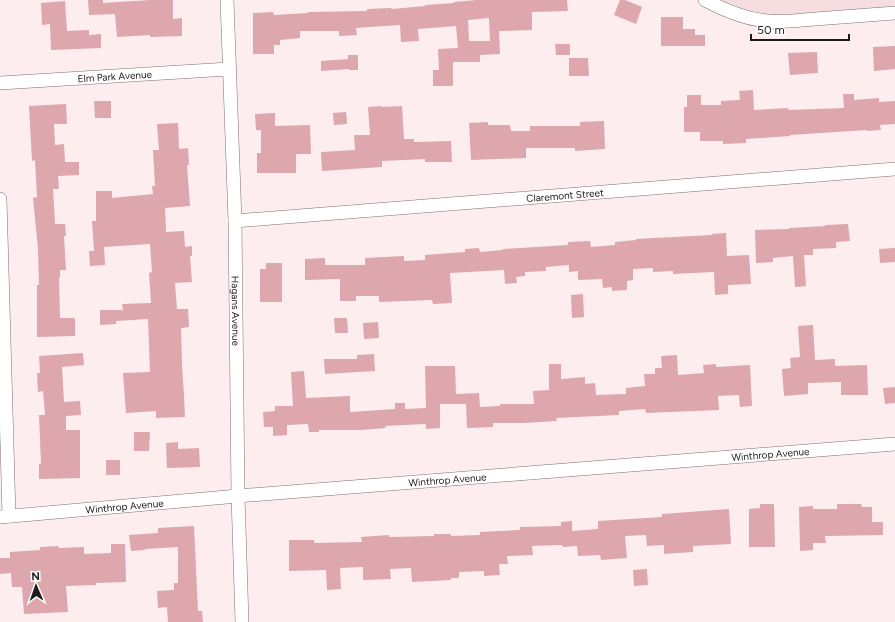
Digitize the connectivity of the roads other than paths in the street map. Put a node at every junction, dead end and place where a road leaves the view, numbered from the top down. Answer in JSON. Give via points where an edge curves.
{"nodes":[{"id":1,"x":227,"y":0,"type":"edge"},
{"id":2,"x":705,"y":0,"type":"edge"},
{"id":3,"x":895,"y":13,"type":"edge"},
{"id":4,"x":229,"y":69,"type":"junction"},
{"id":5,"x":0,"y":83,"type":"edge"},
{"id":6,"x":895,"y":169,"type":"edge"},
{"id":7,"x":0,"y":199,"type":"edge"},
{"id":8,"x":235,"y":221,"type":"junction"},
{"id":9,"x":895,"y":444,"type":"edge"},
{"id":10,"x":238,"y":496,"type":"junction"},
{"id":11,"x":4,"y":516,"type":"edge"},
{"id":12,"x":242,"y":622,"type":"edge"}],
"edges":[{"from":1,"to":4,"type":"street","name":"Hagans Avenue"},
{"from":2,"to":3,"type":"street","via":[[750,18],[768,21]]},
{"from":4,"to":5,"type":"street","name":"Elm Park Avenue"},
{"from":4,"to":8,"type":"street","name":"Hagans Avenue"},
{"from":6,"to":8,"type":"street","name":"Claremont Street"},
{"from":7,"to":11,"type":"street"},
{"from":8,"to":10,"type":"street","name":"Hagans Avenue"},
{"from":9,"to":10,"type":"street","name":"Winthrop Avenue"},
{"from":10,"to":11,"type":"street","name":"Winthrop Avenue"},
{"from":10,"to":12,"type":"street","name":"Hagans Avenue"}]}
